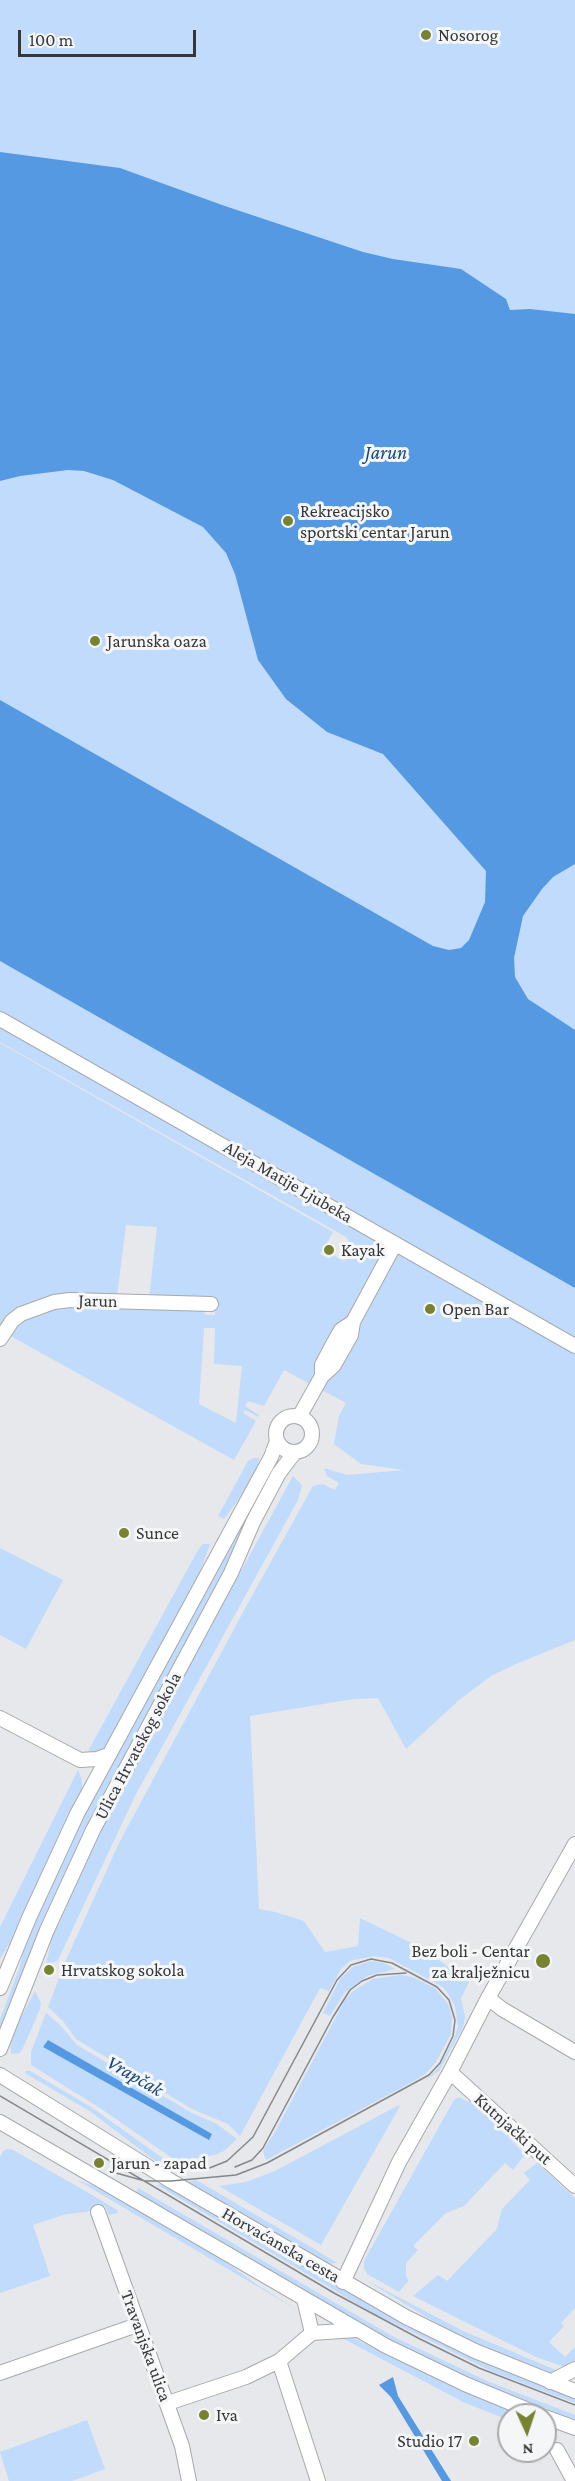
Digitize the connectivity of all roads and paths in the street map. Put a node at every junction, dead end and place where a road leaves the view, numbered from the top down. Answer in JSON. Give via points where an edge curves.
{"nodes":[{"id":1,"x":0,"y":1019,"type":"edge"},
{"id":2,"x":395,"y":1244,"type":"junction"},
{"id":3,"x":211,"y":1304,"type":"dead end"},
{"id":4,"x":0,"y":1339,"type":"edge"},
{"id":5,"x":575,"y":1346,"type":"edge"},
{"id":6,"x":299,"y":1417,"type":"junction"},
{"id":7,"x":277,"y":1441,"type":"junction"},
{"id":8,"x":295,"y":1452,"type":"junction"},
{"id":9,"x":0,"y":1718,"type":"edge"},
{"id":10,"x":108,"y":1755,"type":"junction"},
{"id":11,"x":81,"y":1760,"type":"junction"},
{"id":12,"x":91,"y":1786,"type":"junction"},
{"id":13,"x":575,"y":1844,"type":"edge"},
{"id":14,"x":0,"y":1988,"type":"edge"},
{"id":15,"x":488,"y":1998,"type":"junction"},
{"id":16,"x":0,"y":2049,"type":"edge"},
{"id":17,"x":575,"y":2052,"type":"edge"},
{"id":18,"x":450,"y":2072,"type":"junction"},
{"id":19,"x":0,"y":2075,"type":"edge"},
{"id":20,"x":0,"y":2122,"type":"edge"},
{"id":21,"x":575,"y":2186,"type":"edge"},
{"id":22,"x":98,"y":2212,"type":"dead end"},
{"id":23,"x":343,"y":2282,"type":"junction"},
{"id":24,"x":304,"y":2299,"type":"junction"},
{"id":25,"x":137,"y":2325,"type":"junction"},
{"id":26,"x":357,"y":2330,"type":"junction"},
{"id":27,"x":312,"y":2333,"type":"junction"},
{"id":28,"x":279,"y":2361,"type":"junction"},
{"id":29,"x":575,"y":2369,"type":"edge"},
{"id":30,"x":0,"y":2373,"type":"edge"},
{"id":31,"x":550,"y":2382,"type":"junction"},
{"id":32,"x":575,"y":2391,"type":"edge"},
{"id":33,"x":168,"y":2403,"type":"junction"},
{"id":34,"x":511,"y":2403,"type":"edge"},
{"id":35,"x":557,"y":2421,"type":"edge"},
{"id":36,"x":575,"y":2428,"type":"edge"},
{"id":37,"x":557,"y":2450,"type":"dead end"},
{"id":38,"x":189,"y":2481,"type":"edge"},
{"id":39,"x":318,"y":2481,"type":"edge"},
{"id":40,"x":574,"y":2481,"type":"edge"}],
"edges":[{"from":1,"to":2,"type":"street","name":"Aleja Matije Ljubeka"},
{"from":2,"to":5,"type":"street","name":"Aleja Matije Ljubeka"},
{"from":2,"to":6,"type":"street","via":[[353,1322],[351,1335],[334,1365],[321,1376]]},
{"from":3,"to":4,"type":"street","name":"Jarun","via":[[54,1302],[21,1314]]},
{"from":6,"to":7,"type":"street","via":[[281,1422],[276,1431]]},
{"from":6,"to":8,"type":"street","via":[[311,1428],[311,1440],[305,1449]]},
{"from":7,"to":8,"type":"street","via":[[284,1449]]},
{"from":7,"to":10,"type":"street","name":"Ulica Hrvatskog sokola"},
{"from":8,"to":16,"type":"street","name":"Ulica Hrvatskog sokola","via":[[279,1473],[231,1574],[93,1830],[40,1946]]},
{"from":9,"to":11,"type":"street"},
{"from":10,"to":11,"type":"street"},
{"from":10,"to":12,"type":"street","name":"Ulica Hrvatskog sokola"},
{"from":11,"to":12,"type":"street"},
{"from":12,"to":14,"type":"street","name":"Ulica Hrvatskog sokola","via":[[52,1865]]},
{"from":13,"to":15,"type":"street"},
{"from":15,"to":17,"type":"street"},
{"from":15,"to":18,"type":"street"},
{"from":18,"to":21,"type":"street","name":"Kutnjački put"},
{"from":18,"to":23,"type":"street","via":[[399,2162]]},
{"from":19,"to":23,"type":"street","name":"Horvaćanska cesta"},
{"from":20,"to":24,"type":"street","name":"Horvaćanska cesta"},
{"from":22,"to":25,"type":"street","name":"Travanjska ulica"},
{"from":23,"to":31,"type":"street","name":"Horvaćanska cesta","via":[[475,2351]]},
{"from":24,"to":26,"type":"street","name":"Horvaćanska cesta"},
{"from":24,"to":27,"type":"street"},
{"from":25,"to":30,"type":"street"},
{"from":25,"to":33,"type":"street","name":"Travanjska ulica"},
{"from":26,"to":27,"type":"street"},
{"from":26,"to":34,"type":"street","name":"Horvaćanska cesta"},
{"from":27,"to":28,"type":"street"},
{"from":28,"to":33,"type":"street","via":[[255,2374]]},
{"from":28,"to":39,"type":"street"},
{"from":29,"to":31,"type":"street"},
{"from":31,"to":32,"type":"street","name":"Horvaćanska cesta"},
{"from":33,"to":38,"type":"street","name":"Travanjska ulica"},
{"from":35,"to":36,"type":"street"},
{"from":37,"to":40,"type":"street"}]}
